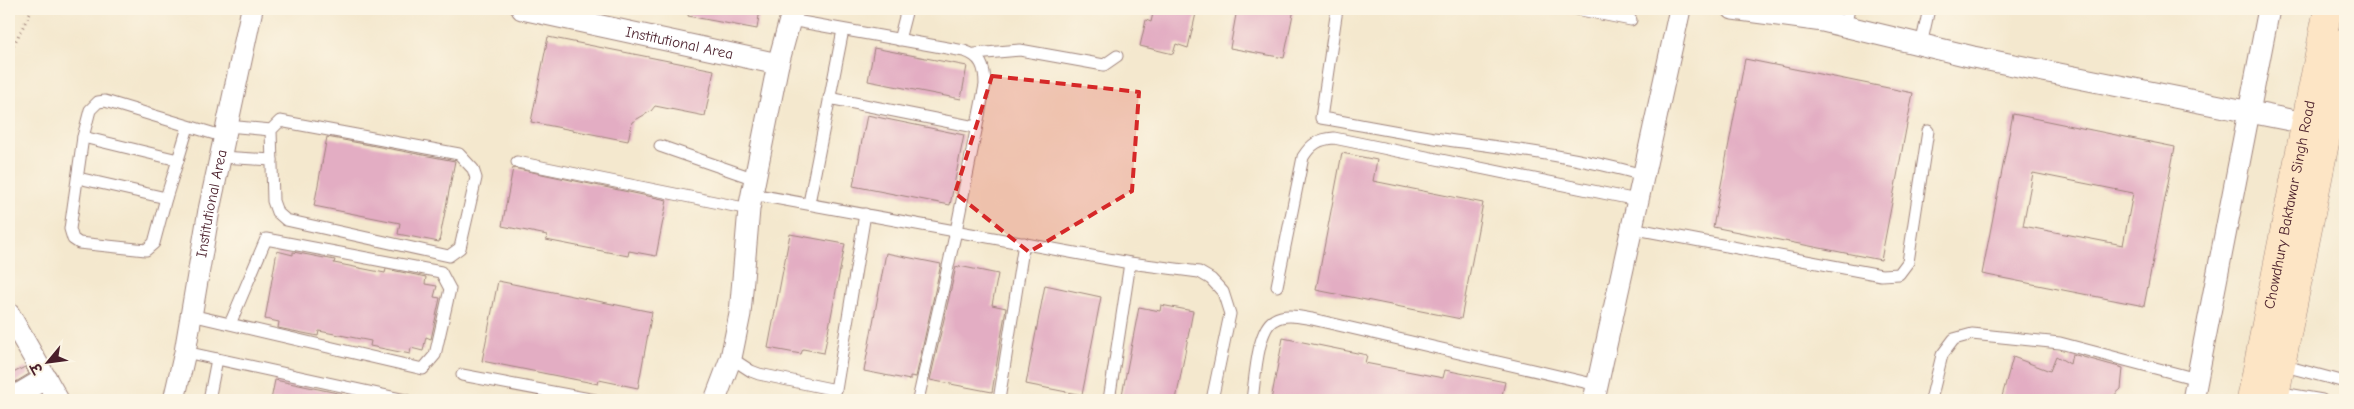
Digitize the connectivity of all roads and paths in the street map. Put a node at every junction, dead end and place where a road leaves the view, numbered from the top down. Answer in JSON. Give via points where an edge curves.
{"nodes":[{"id":1,"x":32,"y":9,"type":"edge"},
{"id":2,"x":252,"y":9,"type":"edge"},
{"id":3,"x":522,"y":9,"type":"edge"},
{"id":4,"x":907,"y":9,"type":"edge"},
{"id":5,"x":1337,"y":9,"type":"edge"},
{"id":6,"x":1576,"y":9,"type":"edge"},
{"id":7,"x":1680,"y":9,"type":"edge"},
{"id":8,"x":1929,"y":9,"type":"edge"},
{"id":9,"x":2269,"y":9,"type":"edge"},
{"id":10,"x":2328,"y":9,"type":"edge"},
{"id":11,"x":1742,"y":10,"type":"edge"},
{"id":12,"x":792,"y":14,"type":"edge"},
{"id":13,"x":1824,"y":15,"type":"edge"},
{"id":14,"x":1847,"y":18,"type":"edge"},
{"id":15,"x":1631,"y":20,"type":"dead end"},
{"id":16,"x":843,"y":30,"type":"junction"},
{"id":17,"x":899,"y":40,"type":"junction"},
{"id":18,"x":2345,"y":42,"type":"edge"},
{"id":19,"x":1921,"y":45,"type":"junction"},
{"id":20,"x":9,"y":54,"type":"edge"},
{"id":21,"x":975,"y":54,"type":"junction"},
{"id":22,"x":1117,"y":56,"type":"dead end"},
{"id":23,"x":778,"y":64,"type":"junction"},
{"id":24,"x":829,"y":98,"type":"junction"},
{"id":25,"x":2248,"y":111,"type":"junction"},
{"id":26,"x":2305,"y":122,"type":"junction"},
{"id":27,"x":188,"y":127,"type":"junction"},
{"id":28,"x":975,"y":128,"type":"junction"},
{"id":29,"x":271,"y":130,"type":"junction"},
{"id":30,"x":226,"y":131,"type":"junction"},
{"id":31,"x":1928,"y":131,"type":"dead end"},
{"id":32,"x":83,"y":137,"type":"junction"},
{"id":33,"x":660,"y":146,"type":"dead end"},
{"id":34,"x":221,"y":157,"type":"junction"},
{"id":35,"x":178,"y":160,"type":"junction"},
{"id":36,"x":272,"y":160,"type":"junction"},
{"id":37,"x":517,"y":162,"type":"dead end"},
{"id":38,"x":1643,"y":175,"type":"junction"},
{"id":39,"x":78,"y":178,"type":"junction"},
{"id":40,"x":752,"y":194,"type":"junction"},
{"id":41,"x":166,"y":198,"type":"junction"},
{"id":42,"x":1637,"y":200,"type":"junction"},
{"id":43,"x":809,"y":203,"type":"junction"},
{"id":44,"x":865,"y":214,"type":"junction"},
{"id":45,"x":1631,"y":228,"type":"junction"},
{"id":46,"x":956,"y":231,"type":"junction"},
{"id":47,"x":1024,"y":244,"type":"junction"},
{"id":48,"x":1130,"y":263,"type":"junction"},
{"id":49,"x":1277,"y":286,"type":"dead end"},
{"id":50,"x":9,"y":314,"type":"edge"},
{"id":51,"x":191,"y":315,"type":"junction"},
{"id":52,"x":230,"y":324,"type":"junction"},
{"id":53,"x":185,"y":352,"type":"junction"},
{"id":54,"x":217,"y":358,"type":"junction"},
{"id":55,"x":732,"y":358,"type":"junction"},
{"id":56,"x":2281,"y":365,"type":"junction"},
{"id":57,"x":462,"y":375,"type":"dead end"},
{"id":58,"x":46,"y":378,"type":"junction"},
{"id":59,"x":2197,"y":379,"type":"junction"},
{"id":60,"x":2345,"y":382,"type":"edge"},
{"id":61,"x":1595,"y":392,"type":"edge"},
{"id":62,"x":2267,"y":398,"type":"edge"},
{"id":63,"x":9,"y":400,"type":"edge"},
{"id":64,"x":58,"y":400,"type":"edge"},
{"id":65,"x":174,"y":400,"type":"edge"},
{"id":66,"x":209,"y":400,"type":"edge"},
{"id":67,"x":406,"y":400,"type":"edge"},
{"id":68,"x":595,"y":400,"type":"edge"},
{"id":69,"x":715,"y":400,"type":"edge"},
{"id":70,"x":918,"y":400,"type":"edge"},
{"id":71,"x":999,"y":400,"type":"edge"},
{"id":72,"x":1109,"y":400,"type":"edge"},
{"id":73,"x":1212,"y":400,"type":"edge"},
{"id":74,"x":1252,"y":400,"type":"edge"},
{"id":75,"x":1931,"y":400,"type":"edge"},
{"id":76,"x":2192,"y":400,"type":"edge"},
{"id":77,"x":2322,"y":400,"type":"edge"}],
"edges":[{"from":1,"to":20,"type":"path"},
{"from":2,"to":30,"type":"street","name":"Institutional Area"},
{"from":3,"to":23,"type":"street","name":"Institutional Area"},
{"from":4,"to":17,"type":"lane"},
{"from":5,"to":38,"type":"lane","via":[[1320,118],[1556,155]]},
{"from":6,"to":15,"type":"lane"},
{"from":7,"to":38,"type":"street"},
{"from":8,"to":19,"type":"lane"},
{"from":9,"to":25,"type":"street"},
{"from":10,"to":26,"type":"main road","name":"Chowdhury Baktawar Singh Road"},
{"from":11,"to":13,"type":"street"},
{"from":12,"to":16,"type":"lane"},
{"from":12,"to":23,"type":"street"},
{"from":13,"to":14,"type":"street"},
{"from":14,"to":19,"type":"street"},
{"from":16,"to":17,"type":"lane"},
{"from":16,"to":24,"type":"lane"},
{"from":17,"to":21,"type":"lane"},
{"from":18,"to":56,"type":"main road","name":"Chowdhury Baktawar Singh Road"},
{"from":19,"to":25,"type":"street"},
{"from":21,"to":22,"type":"lane","via":[[1020,50],[1104,65]]},
{"from":21,"to":28,"type":"lane","via":[[982,62],[985,74]]},
{"from":23,"to":40,"type":"street"},
{"from":24,"to":28,"type":"lane"},
{"from":24,"to":43,"type":"lane"},
{"from":25,"to":26,"type":"street"},
{"from":25,"to":59,"type":"street"},
{"from":26,"to":62,"type":"main road","name":"Chowdhury Baktawar Singh Road"},
{"from":27,"to":30,"type":"lane"},
{"from":27,"to":32,"type":"lane","via":[[105,101],[98,102],[90,110]]},
{"from":27,"to":35,"type":"lane"},
{"from":28,"to":46,"type":"lane"},
{"from":29,"to":30,"type":"lane"},
{"from":29,"to":36,"type":"lane"},
{"from":29,"to":36,"type":"lane","via":[[277,122],[286,121],[460,154],[476,178],[460,248],[449,256],[286,220],[277,212],[273,201]]},
{"from":30,"to":34,"type":"street","name":"Institutional Area"},
{"from":31,"to":45,"type":"lane","via":[[1908,262],[1899,274],[1881,275]]},
{"from":32,"to":35,"type":"lane"},
{"from":32,"to":39,"type":"lane"},
{"from":33,"to":40,"type":"lane"},
{"from":34,"to":36,"type":"lane"},
{"from":34,"to":51,"type":"street","name":"Institutional Area"},
{"from":35,"to":41,"type":"lane"},
{"from":37,"to":40,"type":"lane"},
{"from":38,"to":42,"type":"street"},
{"from":39,"to":41,"type":"lane"},
{"from":39,"to":41,"type":"lane","via":[[70,229],[73,239],[80,243],[146,250],[154,243]]},
{"from":40,"to":43,"type":"lane"},
{"from":40,"to":55,"type":"street","via":[[740,314]]},
{"from":42,"to":45,"type":"street"},
{"from":42,"to":49,"type":"lane","via":[[1334,138],[1323,139],[1308,148],[1303,157]]},
{"from":43,"to":44,"type":"lane"},
{"from":44,"to":46,"type":"lane"},
{"from":44,"to":55,"type":"lane","via":[[836,390],[759,374]]},
{"from":45,"to":61,"type":"street"},
{"from":46,"to":47,"type":"lane"},
{"from":46,"to":70,"type":"lane"},
{"from":47,"to":48,"type":"lane"},
{"from":47,"to":71,"type":"lane"},
{"from":48,"to":72,"type":"lane"},
{"from":48,"to":73,"type":"lane","via":[[1198,272],[1211,278],[1223,292],[1230,314]]},
{"from":50,"to":58,"type":"street"},
{"from":51,"to":52,"type":"lane"},
{"from":51,"to":53,"type":"street","name":"Institutional Area"},
{"from":52,"to":52,"type":"lane","via":[[423,369],[435,355],[450,290],[441,272],[266,238]]},
{"from":53,"to":54,"type":"lane"},
{"from":53,"to":65,"type":"street","name":"Institutional Area"},
{"from":54,"to":66,"type":"lane"},
{"from":54,"to":67,"type":"lane"},
{"from":55,"to":69,"type":"street"},
{"from":56,"to":60,"type":"lane"},
{"from":56,"to":62,"type":"main road","name":"Chowdhury Baktawar Singh Road"},
{"from":57,"to":68,"type":"lane"},
{"from":58,"to":63,"type":"street"},
{"from":58,"to":64,"type":"street"},
{"from":59,"to":75,"type":"lane","via":[[2060,343],[1972,334],[1954,339],[1942,355]]},
{"from":59,"to":76,"type":"street"},
{"from":61,"to":74,"type":"lane","via":[[1288,315],[1274,320],[1264,329]]},
{"from":62,"to":77,"type":"lane"}]}
